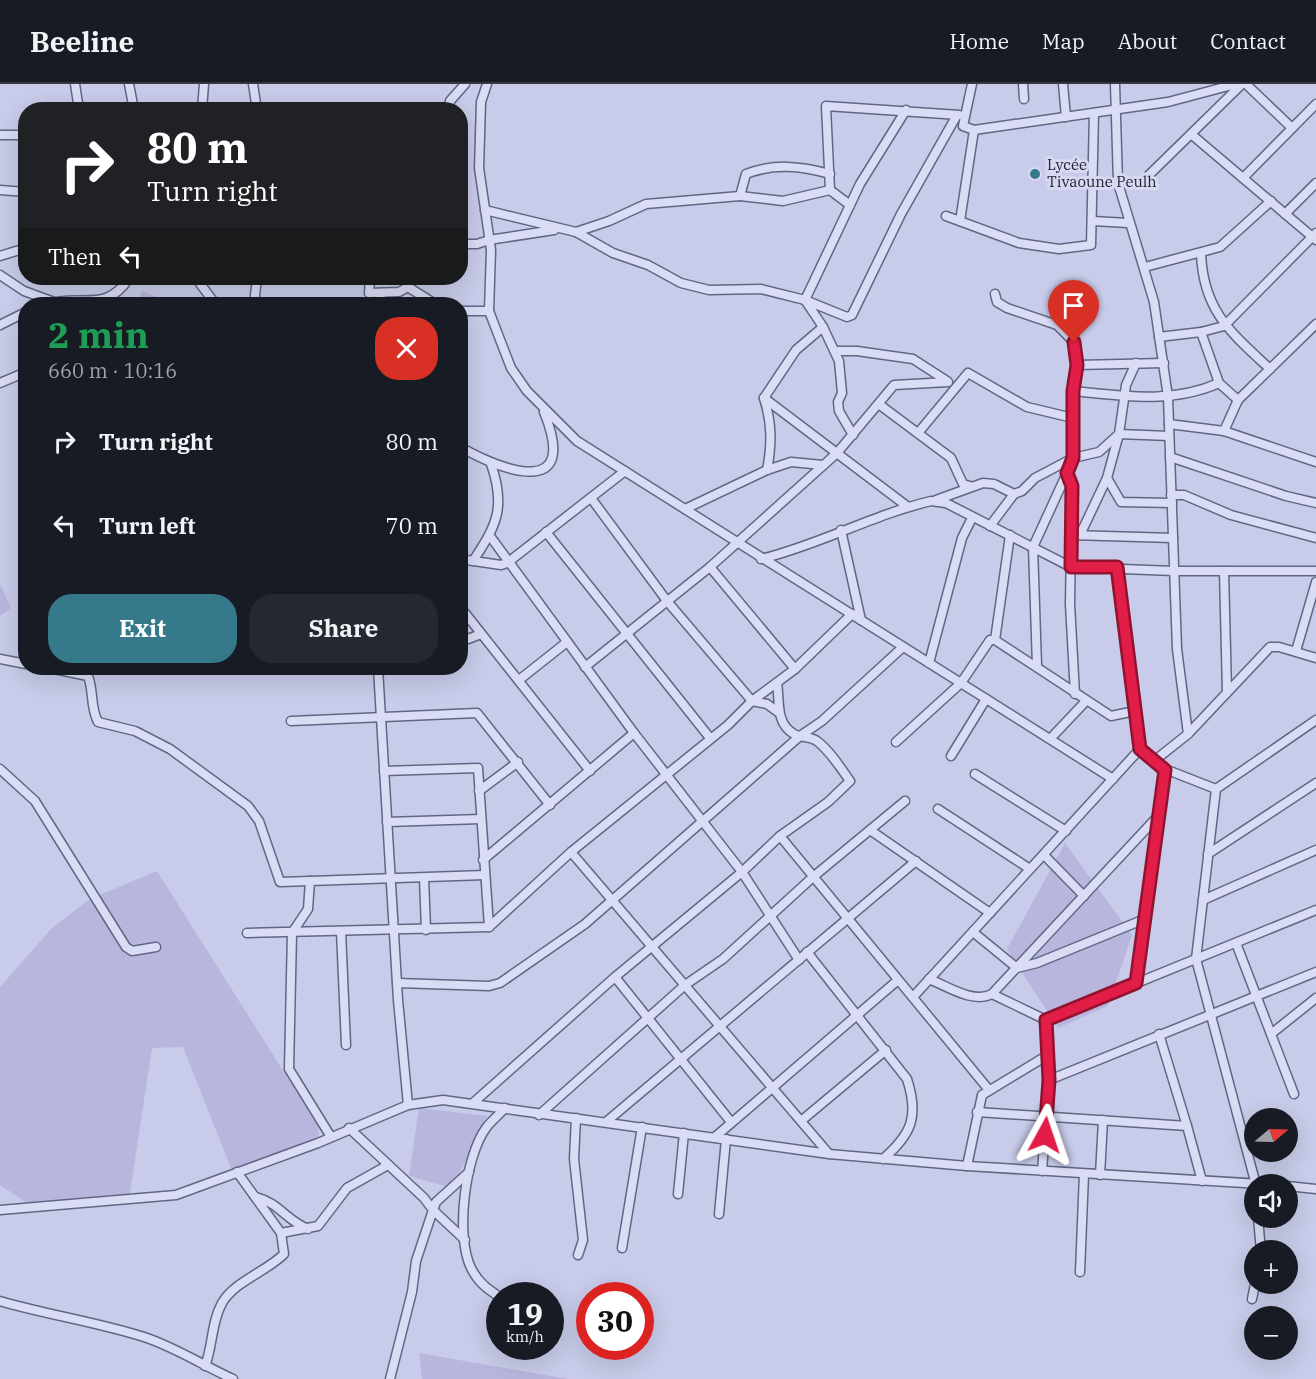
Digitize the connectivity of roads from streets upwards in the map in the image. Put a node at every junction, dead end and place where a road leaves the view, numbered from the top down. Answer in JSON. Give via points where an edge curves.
{"nodes":[{"id":1,"x":75,"y":84,"type":"edge"},
{"id":2,"x":129,"y":84,"type":"edge"},
{"id":3,"x":204,"y":84,"type":"edge"},
{"id":4,"x":253,"y":84,"type":"edge"},
{"id":5,"x":465,"y":84,"type":"edge"},
{"id":6,"x":487,"y":84,"type":"edge"},
{"id":7,"x":972,"y":84,"type":"edge"},
{"id":8,"x":1023,"y":84,"type":"edge"},
{"id":9,"x":1063,"y":84,"type":"edge"},
{"id":10,"x":1115,"y":84,"type":"edge"},
{"id":11,"x":1236,"y":84,"type":"edge"},
{"id":12,"x":1244,"y":84,"type":"edge"},
{"id":13,"x":1024,"y":99,"type":"dead end"},
{"id":14,"x":78,"y":102,"type":"edge"},
{"id":15,"x":132,"y":102,"type":"edge"},
{"id":16,"x":203,"y":102,"type":"edge"},
{"id":17,"x":256,"y":102,"type":"edge"},
{"id":18,"x":450,"y":102,"type":"edge"},
{"id":19,"x":1316,"y":104,"type":"edge"},
{"id":20,"x":906,"y":110,"type":"junction"},
{"id":21,"x":1116,"y":110,"type":"junction"},
{"id":22,"x":1094,"y":113,"type":"junction"},
{"id":23,"x":961,"y":115,"type":"junction"},
{"id":24,"x":1066,"y":117,"type":"junction"},
{"id":25,"x":1292,"y":128,"type":"junction"},
{"id":26,"x":974,"y":130,"type":"junction"},
{"id":27,"x":1191,"y":134,"type":"junction"},
{"id":28,"x":0,"y":135,"type":"edge"},
{"id":29,"x":18,"y":135,"type":"edge"},
{"id":30,"x":830,"y":174,"type":"junction"},
{"id":31,"x":1149,"y":175,"type":"dead end"},
{"id":32,"x":1243,"y":178,"type":"junction"},
{"id":33,"x":1316,"y":183,"type":"edge"},
{"id":34,"x":0,"y":190,"type":"edge"},
{"id":35,"x":830,"y":190,"type":"junction"},
{"id":36,"x":18,"y":191,"type":"edge"},
{"id":37,"x":740,"y":196,"type":"junction"},
{"id":38,"x":1271,"y":201,"type":"junction"},
{"id":39,"x":850,"y":206,"type":"junction"},
{"id":40,"x":485,"y":210,"type":"junction"},
{"id":41,"x":1285,"y":214,"type":"junction"},
{"id":42,"x":946,"y":216,"type":"dead end"},
{"id":43,"x":960,"y":221,"type":"junction"},
{"id":44,"x":1093,"y":221,"type":"junction"},
{"id":45,"x":1128,"y":223,"type":"junction"},
{"id":46,"x":560,"y":229,"type":"junction"},
{"id":47,"x":576,"y":232,"type":"junction"},
{"id":48,"x":1315,"y":237,"type":"edge"},
{"id":49,"x":489,"y":240,"type":"junction"},
{"id":50,"x":468,"y":244,"type":"edge"},
{"id":51,"x":18,"y":250,"type":"edge"},
{"id":52,"x":1201,"y":253,"type":"junction"},
{"id":53,"x":0,"y":256,"type":"edge"},
{"id":54,"x":1145,"y":267,"type":"junction"},
{"id":55,"x":0,"y":275,"type":"edge"},
{"id":56,"x":124,"y":285,"type":"edge"},
{"id":57,"x":370,"y":285,"type":"edge"},
{"id":58,"x":408,"y":287,"type":"joint"},
{"id":59,"x":381,"y":293,"type":"junction"},
{"id":60,"x":995,"y":294,"type":"dead end"},
{"id":61,"x":37,"y":297,"type":"edge"},
{"id":62,"x":110,"y":297,"type":"edge"},
{"id":63,"x":381,"y":297,"type":"edge"},
{"id":64,"x":424,"y":297,"type":"edge"},
{"id":65,"x":805,"y":300,"type":"junction"},
{"id":66,"x":468,"y":310,"type":"edge"},
{"id":67,"x":489,"y":311,"type":"junction"},
{"id":68,"x":18,"y":316,"type":"edge"},
{"id":69,"x":1316,"y":324,"type":"edge"},
{"id":70,"x":0,"y":325,"type":"edge"},
{"id":71,"x":1224,"y":326,"type":"junction"},
{"id":72,"x":823,"y":327,"type":"junction"},
{"id":73,"x":1202,"y":332,"type":"junction"},
{"id":74,"x":1160,"y":337,"type":"junction"},
{"id":75,"x":835,"y":351,"type":"junction"},
{"id":76,"x":1136,"y":363,"type":"junction"},
{"id":77,"x":1164,"y":363,"type":"junction"},
{"id":78,"x":1077,"y":365,"type":"junction"},
{"id":79,"x":1270,"y":369,"type":"junction"},
{"id":80,"x":18,"y":375,"type":"edge"},
{"id":81,"x":18,"y":380,"type":"edge"},
{"id":82,"x":3,"y":381,"type":"edge"},
{"id":83,"x":948,"y":382,"type":"junction"},
{"id":84,"x":1219,"y":383,"type":"junction"},
{"id":85,"x":957,"y":388,"type":"junction"},
{"id":86,"x":1073,"y":391,"type":"junction"},
{"id":87,"x":1124,"y":396,"type":"junction"},
{"id":88,"x":1168,"y":397,"type":"junction"},
{"id":89,"x":764,"y":398,"type":"junction"},
{"id":90,"x":1238,"y":400,"type":"junction"},
{"id":91,"x":880,"y":405,"type":"junction"},
{"id":92,"x":541,"y":406,"type":"junction"},
{"id":93,"x":1073,"y":418,"type":"junction"},
{"id":94,"x":1169,"y":424,"type":"junction"},
{"id":95,"x":1224,"y":431,"type":"junction"},
{"id":96,"x":918,"y":433,"type":"junction"},
{"id":97,"x":1119,"y":434,"type":"junction"},
{"id":98,"x":853,"y":435,"type":"junction"},
{"id":99,"x":1169,"y":436,"type":"junction"},
{"id":100,"x":468,"y":451,"type":"edge"},
{"id":101,"x":837,"y":453,"type":"junction"},
{"id":102,"x":1170,"y":457,"type":"junction"},
{"id":103,"x":1073,"y":458,"type":"junction"},
{"id":104,"x":1316,"y":462,"type":"edge"},
{"id":105,"x":491,"y":464,"type":"junction"},
{"id":106,"x":823,"y":465,"type":"junction"},
{"id":107,"x":767,"y":470,"type":"junction"},
{"id":108,"x":625,"y":471,"type":"junction"},
{"id":109,"x":1067,"y":473,"type":"junction"},
{"id":110,"x":1107,"y":478,"type":"junction"},
{"id":111,"x":970,"y":486,"type":"junction"},
{"id":112,"x":1014,"y":494,"type":"junction"},
{"id":113,"x":591,"y":498,"type":"junction"},
{"id":114,"x":1171,"y":499,"type":"junction"},
{"id":115,"x":931,"y":501,"type":"junction"},
{"id":116,"x":1316,"y":503,"type":"edge"},
{"id":117,"x":908,"y":507,"type":"junction"},
{"id":118,"x":685,"y":509,"type":"junction"},
{"id":119,"x":972,"y":518,"type":"junction"},
{"id":120,"x":990,"y":526,"type":"junction"},
{"id":121,"x":841,"y":530,"type":"junction"},
{"id":122,"x":546,"y":532,"type":"junction"},
{"id":123,"x":1075,"y":535,"type":"junction"},
{"id":124,"x":490,"y":536,"type":"junction"},
{"id":125,"x":1010,"y":536,"type":"junction"},
{"id":126,"x":1173,"y":538,"type":"junction"},
{"id":127,"x":1316,"y":538,"type":"edge"},
{"id":128,"x":736,"y":542,"type":"junction"},
{"id":129,"x":1033,"y":547,"type":"junction"},
{"id":130,"x":761,"y":559,"type":"junction"},
{"id":131,"x":468,"y":560,"type":"edge"},
{"id":132,"x":473,"y":561,"type":"junction"},
{"id":133,"x":507,"y":563,"type":"junction"},
{"id":134,"x":710,"y":567,"type":"junction"},
{"id":135,"x":1071,"y":567,"type":"junction"},
{"id":136,"x":1117,"y":567,"type":"junction"},
{"id":137,"x":1174,"y":571,"type":"junction"},
{"id":138,"x":1224,"y":571,"type":"junction"},
{"id":139,"x":1316,"y":571,"type":"edge"},
{"id":140,"x":1316,"y":582,"type":"edge"},
{"id":141,"x":667,"y":601,"type":"junction"},
{"id":142,"x":852,"y":614,"type":"junction"},
{"id":143,"x":468,"y":620,"type":"edge"},
{"id":144,"x":861,"y":620,"type":"junction"},
{"id":145,"x":626,"y":632,"type":"junction"},
{"id":146,"x":481,"y":634,"type":"junction"},
{"id":147,"x":468,"y":639,"type":"edge"},
{"id":148,"x":995,"y":640,"type":"junction"},
{"id":149,"x":567,"y":642,"type":"junction"},
{"id":150,"x":903,"y":647,"type":"junction"},
{"id":151,"x":1296,"y":651,"type":"junction"},
{"id":152,"x":1316,"y":658,"type":"edge"},
{"id":153,"x":0,"y":659,"type":"edge"},
{"id":154,"x":18,"y":662,"type":"edge"},
{"id":155,"x":929,"y":663,"type":"junction"},
{"id":156,"x":1037,"y":666,"type":"junction"},
{"id":157,"x":585,"y":667,"type":"junction"},
{"id":158,"x":795,"y":669,"type":"junction"},
{"id":159,"x":83,"y":675,"type":"edge"},
{"id":160,"x":378,"y":675,"type":"edge"},
{"id":161,"x":519,"y":680,"type":"junction"},
{"id":162,"x":777,"y":683,"type":"junction"},
{"id":163,"x":961,"y":683,"type":"junction"},
{"id":164,"x":1227,"y":692,"type":"junction"},
{"id":165,"x":1075,"y":694,"type":"junction"},
{"id":166,"x":986,"y":699,"type":"junction"},
{"id":167,"x":752,"y":701,"type":"junction"},
{"id":168,"x":1086,"y":701,"type":"junction"},
{"id":169,"x":778,"y":711,"type":"junction"},
{"id":170,"x":1135,"y":711,"type":"junction"},
{"id":171,"x":381,"y":717,"type":"junction"},
{"id":172,"x":1316,"y":720,"type":"edge"},
{"id":173,"x":291,"y":721,"type":"dead end"},
{"id":174,"x":634,"y":733,"type":"junction"},
{"id":175,"x":1188,"y":734,"type":"junction"},
{"id":176,"x":800,"y":736,"type":"junction"},
{"id":177,"x":710,"y":738,"type":"junction"},
{"id":178,"x":1050,"y":739,"type":"junction"},
{"id":179,"x":896,"y":742,"type":"dead end"},
{"id":180,"x":1140,"y":749,"type":"junction"},
{"id":181,"x":951,"y":756,"type":"dead end"},
{"id":182,"x":1154,"y":761,"type":"junction"},
{"id":183,"x":518,"y":762,"type":"junction"},
{"id":184,"x":0,"y":769,"type":"edge"},
{"id":185,"x":1165,"y":770,"type":"junction"},
{"id":186,"x":384,"y":771,"type":"junction"},
{"id":187,"x":590,"y":771,"type":"junction"},
{"id":188,"x":975,"y":774,"type":"dead end"},
{"id":189,"x":668,"y":775,"type":"junction"},
{"id":190,"x":1113,"y":779,"type":"junction"},
{"id":191,"x":1316,"y":783,"type":"edge"},
{"id":192,"x":1216,"y":789,"type":"junction"},
{"id":193,"x":479,"y":791,"type":"junction"},
{"id":194,"x":905,"y":801,"type":"dead end"},
{"id":195,"x":549,"y":805,"type":"junction"},
{"id":196,"x":938,"y":809,"type":"dead end"},
{"id":197,"x":1160,"y":814,"type":"junction"},
{"id":198,"x":481,"y":819,"type":"junction"},
{"id":199,"x":387,"y":822,"type":"junction"},
{"id":200,"x":703,"y":823,"type":"junction"},
{"id":201,"x":870,"y":830,"type":"junction"},
{"id":202,"x":1066,"y":831,"type":"junction"},
{"id":203,"x":780,"y":836,"type":"junction"},
{"id":204,"x":1316,"y":850,"type":"edge"},
{"id":205,"x":571,"y":852,"type":"junction"},
{"id":206,"x":1208,"y":854,"type":"junction"},
{"id":207,"x":1044,"y":855,"type":"junction"},
{"id":208,"x":483,"y":860,"type":"junction"},
{"id":209,"x":916,"y":861,"type":"junction"},
{"id":210,"x":1030,"y":869,"type":"junction"},
{"id":211,"x":742,"y":872,"type":"junction"},
{"id":212,"x":485,"y":875,"type":"junction"},
{"id":213,"x":813,"y":877,"type":"junction"},
{"id":214,"x":424,"y":878,"type":"junction"},
{"id":215,"x":390,"y":879,"type":"junction"},
{"id":216,"x":310,"y":881,"type":"junction"},
{"id":217,"x":1084,"y":896,"type":"junction"},
{"id":218,"x":612,"y":900,"type":"junction"},
{"id":219,"x":1203,"y":900,"type":"junction"},
{"id":220,"x":1316,"y":910,"type":"edge"},
{"id":221,"x":990,"y":913,"type":"junction"},
{"id":222,"x":771,"y":916,"type":"junction"},
{"id":223,"x":847,"y":918,"type":"junction"},
{"id":224,"x":1145,"y":919,"type":"junction"},
{"id":225,"x":489,"y":927,"type":"junction"},
{"id":226,"x":426,"y":930,"type":"junction"},
{"id":227,"x":341,"y":931,"type":"junction"},
{"id":228,"x":394,"y":931,"type":"junction"},
{"id":229,"x":973,"y":932,"type":"junction"},
{"id":230,"x":247,"y":933,"type":"dead end"},
{"id":231,"x":292,"y":933,"type":"junction"},
{"id":232,"x":1236,"y":943,"type":"junction"},
{"id":233,"x":652,"y":946,"type":"junction"},
{"id":234,"x":156,"y":947,"type":"dead end"},
{"id":235,"x":807,"y":952,"type":"junction"},
{"id":236,"x":1196,"y":959,"type":"junction"},
{"id":237,"x":799,"y":960,"type":"junction"},
{"id":238,"x":1017,"y":968,"type":"junction"},
{"id":239,"x":1316,"y":972,"type":"edge"},
{"id":240,"x":615,"y":977,"type":"junction"},
{"id":241,"x":929,"y":979,"type":"junction"},
{"id":242,"x":898,"y":980,"type":"junction"},
{"id":243,"x":397,"y":983,"type":"junction"},
{"id":244,"x":1136,"y":983,"type":"junction"},
{"id":245,"x":685,"y":985,"type":"junction"},
{"id":246,"x":992,"y":994,"type":"junction"},
{"id":247,"x":913,"y":997,"type":"junction"},
{"id":248,"x":1257,"y":998,"type":"junction"},
{"id":249,"x":1316,"y":998,"type":"edge"},
{"id":250,"x":1210,"y":1013,"type":"junction"},
{"id":251,"x":858,"y":1015,"type":"junction"},
{"id":252,"x":649,"y":1018,"type":"junction"},
{"id":253,"x":1046,"y":1020,"type":"junction"},
{"id":254,"x":720,"y":1026,"type":"junction"},
{"id":255,"x":1159,"y":1034,"type":"junction"},
{"id":256,"x":1271,"y":1034,"type":"junction"},
{"id":257,"x":346,"y":1045,"type":"dead end"},
{"id":258,"x":886,"y":1050,"type":"junction"},
{"id":259,"x":1048,"y":1055,"type":"junction"},
{"id":260,"x":680,"y":1058,"type":"junction"},
{"id":261,"x":1049,"y":1080,"type":"junction"},
{"id":262,"x":772,"y":1088,"type":"junction"},
{"id":263,"x":989,"y":1090,"type":"junction"},
{"id":264,"x":1294,"y":1094,"type":"dead end"},
{"id":265,"x":472,"y":1103,"type":"junction"},
{"id":266,"x":408,"y":1105,"type":"junction"},
{"id":267,"x":505,"y":1108,"type":"junction"},
{"id":268,"x":977,"y":1112,"type":"junction"},
{"id":269,"x":538,"y":1115,"type":"junction"},
{"id":270,"x":1046,"y":1116,"type":"junction"},
{"id":271,"x":576,"y":1118,"type":"junction"},
{"id":272,"x":1103,"y":1120,"type":"junction"},
{"id":273,"x":801,"y":1121,"type":"junction"},
{"id":274,"x":606,"y":1122,"type":"junction"},
{"id":275,"x":731,"y":1122,"type":"junction"},
{"id":276,"x":1187,"y":1126,"type":"junction"},
{"id":277,"x":642,"y":1127,"type":"junction"},
{"id":278,"x":349,"y":1128,"type":"junction"},
{"id":279,"x":684,"y":1133,"type":"junction"},
{"id":280,"x":331,"y":1137,"type":"junction"},
{"id":281,"x":715,"y":1137,"type":"junction"},
{"id":282,"x":726,"y":1139,"type":"junction"},
{"id":283,"x":829,"y":1154,"type":"junction"},
{"id":284,"x":883,"y":1159,"type":"junction"},
{"id":285,"x":388,"y":1165,"type":"junction"},
{"id":286,"x":967,"y":1166,"type":"junction"},
{"id":287,"x":1042,"y":1171,"type":"junction"},
{"id":288,"x":237,"y":1172,"type":"junction"},
{"id":289,"x":469,"y":1172,"type":"junction"},
{"id":290,"x":1084,"y":1174,"type":"junction"},
{"id":291,"x":1253,"y":1174,"type":"edge"},
{"id":292,"x":1100,"y":1175,"type":"junction"},
{"id":293,"x":1202,"y":1181,"type":"junction"},
{"id":294,"x":1244,"y":1183,"type":"edge"},
{"id":295,"x":1298,"y":1187,"type":"edge"},
{"id":296,"x":1316,"y":1189,"type":"edge"},
{"id":297,"x":678,"y":1194,"type":"dead end"},
{"id":298,"x":255,"y":1197,"type":"junction"},
{"id":299,"x":0,"y":1210,"type":"edge"},
{"id":300,"x":433,"y":1210,"type":"junction"},
{"id":301,"x":719,"y":1214,"type":"dead end"},
{"id":302,"x":308,"y":1229,"type":"junction"},
{"id":303,"x":281,"y":1233,"type":"junction"},
{"id":304,"x":465,"y":1240,"type":"junction"},
{"id":305,"x":622,"y":1248,"type":"dead end"},
{"id":306,"x":578,"y":1255,"type":"dead end"},
{"id":307,"x":1080,"y":1272,"type":"dead end"},
{"id":308,"x":486,"y":1288,"type":"edge"},
{"id":309,"x":1253,"y":1294,"type":"edge"},
{"id":310,"x":1252,"y":1299,"type":"dead end"},
{"id":311,"x":0,"y":1301,"type":"edge"},
{"id":312,"x":205,"y":1366,"type":"junction"},
{"id":313,"x":233,"y":1379,"type":"edge"},
{"id":314,"x":390,"y":1379,"type":"edge"}],
"edges":[{"from":1,"to":14,"type":"street"},
{"from":2,"to":15,"type":"street"},
{"from":3,"to":16,"type":"street"},
{"from":4,"to":17,"type":"street"},
{"from":5,"to":18,"type":"street"},
{"from":6,"to":40,"type":"street","via":[[481,102],[479,168]]},
{"from":7,"to":23,"type":"street"},
{"from":8,"to":13,"type":"street"},
{"from":9,"to":24,"type":"street"},
{"from":10,"to":21,"type":"street"},
{"from":11,"to":21,"type":"street","via":[[1168,102]]},
{"from":12,"to":25,"type":"street"},
{"from":12,"to":27,"type":"street"},
{"from":19,"to":25,"type":"street"},
{"from":20,"to":23,"type":"street"},
{"from":20,"to":30,"type":"street","via":[[826,106]]},
{"from":20,"to":39,"type":"street"},
{"from":21,"to":22,"type":"street"},
{"from":21,"to":45,"type":"street","via":[[1118,183]]},
{"from":22,"to":24,"type":"street"},
{"from":22,"to":44,"type":"street"},
{"from":23,"to":26,"type":"street","via":[[963,126]]},
{"from":23,"to":65,"type":"street","via":[[901,214],[852,315],[847,317]]},
{"from":24,"to":26,"type":"street"},
{"from":25,"to":32,"type":"street"},
{"from":26,"to":43,"type":"street"},
{"from":27,"to":31,"type":"street"},
{"from":27,"to":32,"type":"street"},
{"from":28,"to":29,"type":"street"},
{"from":30,"to":35,"type":"street"},
{"from":30,"to":37,"type":"street","via":[[789,165],[757,170],[746,174]]},
{"from":32,"to":38,"type":"street"},
{"from":33,"to":41,"type":"street"},
{"from":34,"to":36,"type":"street"},
{"from":35,"to":37,"type":"street","via":[[783,201]]},
{"from":35,"to":39,"type":"street"},
{"from":37,"to":47,"type":"street","via":[[646,204]]},
{"from":38,"to":41,"type":"street"},
{"from":38,"to":52,"type":"street","via":[[1227,244]]},
{"from":39,"to":65,"type":"street"},
{"from":40,"to":46,"type":"street"},
{"from":40,"to":49,"type":"street"},
{"from":41,"to":48,"type":"street"},
{"from":42,"to":43,"type":"street"},
{"from":43,"to":44,"type":"street","via":[[1019,243],[1059,249],[1093,244]]},
{"from":44,"to":45,"type":"street"},
{"from":45,"to":54,"type":"street"},
{"from":46,"to":47,"type":"street"},
{"from":46,"to":49,"type":"street"},
{"from":47,"to":65,"type":"street","via":[[613,254],[648,265],[681,283],[709,290],[761,289]]},
{"from":48,"to":71,"type":"street"},
{"from":49,"to":50,"type":"street"},
{"from":49,"to":67,"type":"street"},
{"from":51,"to":53,"type":"street"},
{"from":52,"to":54,"type":"street"},
{"from":52,"to":71,"type":"street","via":[[1204,284]]},
{"from":54,"to":74,"type":"street"},
{"from":55,"to":61,"type":"street"},
{"from":56,"to":62,"type":"street"},
{"from":57,"to":59,"type":"street","via":[[369,293]]},
{"from":58,"to":59,"type":"street"},
{"from":58,"to":64,"type":"street"},
{"from":59,"to":63,"type":"street"},
{"from":60,"to":78,"type":"street","via":[[997,302],[1007,308],[1057,325],[1074,342]]},
{"from":65,"to":72,"type":"street"},
{"from":66,"to":67,"type":"street"},
{"from":67,"to":92,"type":"street","via":[[511,368]]},
{"from":68,"to":70,"type":"street"},
{"from":69,"to":79,"type":"street"},
{"from":71,"to":73,"type":"street"},
{"from":71,"to":79,"type":"street"},
{"from":72,"to":75,"type":"street"},
{"from":72,"to":89,"type":"street","via":[[796,350]]},
{"from":73,"to":74,"type":"street"},
{"from":73,"to":84,"type":"street"},
{"from":74,"to":77,"type":"street"},
{"from":75,"to":83,"type":"street","via":[[913,359]]},
{"from":75,"to":98,"type":"street","via":[[843,378],[839,411]]},
{"from":76,"to":77,"type":"street"},
{"from":76,"to":78,"type":"street"},
{"from":76,"to":87,"type":"street"},
{"from":77,"to":88,"type":"street"},
{"from":78,"to":86,"type":"street"},
{"from":79,"to":90,"type":"street"},
{"from":80,"to":82,"type":"street"},
{"from":81,"to":82,"type":"street"},
{"from":83,"to":85,"type":"street"},
{"from":83,"to":91,"type":"street","via":[[894,385]]},
{"from":84,"to":88,"type":"street"},
{"from":84,"to":90,"type":"street"},
{"from":85,"to":93,"type":"street","via":[[968,373],[1027,407]]},
{"from":85,"to":96,"type":"street"},
{"from":86,"to":87,"type":"street"},
{"from":86,"to":93,"type":"street"},
{"from":87,"to":88,"type":"street"},
{"from":87,"to":97,"type":"street"},
{"from":88,"to":94,"type":"street"},
{"from":89,"to":101,"type":"street"},
{"from":89,"to":107,"type":"street","via":[[771,421]]},
{"from":90,"to":95,"type":"street"},
{"from":91,"to":96,"type":"street"},
{"from":91,"to":98,"type":"street"},
{"from":92,"to":105,"type":"street","via":[[554,437],[553,457],[547,468],[538,473]]},
{"from":92,"to":108,"type":"street","via":[[577,441]]},
{"from":93,"to":103,"type":"street"},
{"from":94,"to":95,"type":"street"},
{"from":94,"to":99,"type":"street"},
{"from":95,"to":104,"type":"street"},
{"from":96,"to":111,"type":"street","via":[[951,458],[963,484]]},
{"from":97,"to":99,"type":"street"},
{"from":97,"to":103,"type":"street","via":[[1099,452]]},
{"from":97,"to":110,"type":"street"},
{"from":98,"to":101,"type":"street"},
{"from":99,"to":102,"type":"street"},
{"from":100,"to":105,"type":"street"},
{"from":101,"to":106,"type":"street"},
{"from":101,"to":117,"type":"street"},
{"from":102,"to":114,"type":"street"},
{"from":102,"to":116,"type":"street"},
{"from":103,"to":109,"type":"street"},
{"from":103,"to":112,"type":"street"},
{"from":105,"to":124,"type":"street","via":[[500,495],[499,512]]},
{"from":106,"to":107,"type":"street","via":[[791,462]]},
{"from":106,"to":128,"type":"street"},
{"from":107,"to":118,"type":"street"},
{"from":108,"to":113,"type":"street"},
{"from":108,"to":118,"type":"street"},
{"from":109,"to":123,"type":"street","via":[[1072,486]]},
{"from":109,"to":129,"type":"street"},
{"from":110,"to":114,"type":"street","via":[[1121,502]]},
{"from":110,"to":123,"type":"street"},
{"from":111,"to":112,"type":"street","via":[[994,484]]},
{"from":111,"to":115,"type":"street"},
{"from":112,"to":120,"type":"street"},
{"from":113,"to":122,"type":"street"},
{"from":113,"to":141,"type":"street"},
{"from":114,"to":126,"type":"street"},
{"from":114,"to":127,"type":"street","via":[[1184,495],[1231,515]]},
{"from":115,"to":117,"type":"street"},
{"from":115,"to":119,"type":"street","via":[[946,502]]},
{"from":117,"to":121,"type":"street"},
{"from":118,"to":128,"type":"street"},
{"from":119,"to":120,"type":"street"},
{"from":119,"to":155,"type":"street","via":[[962,538]]},
{"from":120,"to":125,"type":"street"},
{"from":121,"to":130,"type":"street","via":[[793,551]]},
{"from":121,"to":144,"type":"street"},
{"from":122,"to":133,"type":"street"},
{"from":122,"to":145,"type":"street"},
{"from":123,"to":126,"type":"street"},
{"from":123,"to":135,"type":"street"},
{"from":124,"to":132,"type":"street"},
{"from":124,"to":133,"type":"street"},
{"from":125,"to":129,"type":"street"},
{"from":125,"to":148,"type":"street"},
{"from":126,"to":137,"type":"street"},
{"from":128,"to":130,"type":"street"},
{"from":128,"to":134,"type":"street"},
{"from":129,"to":135,"type":"street"},
{"from":129,"to":156,"type":"street"},
{"from":130,"to":142,"type":"street"},
{"from":131,"to":132,"type":"street"},
{"from":132,"to":133,"type":"street"},
{"from":133,"to":149,"type":"street"},
{"from":134,"to":141,"type":"street"},
{"from":134,"to":158,"type":"street"},
{"from":135,"to":136,"type":"street"},
{"from":135,"to":165,"type":"street"},
{"from":136,"to":137,"type":"street"},
{"from":136,"to":170,"type":"street"},
{"from":137,"to":138,"type":"street"},
{"from":137,"to":175,"type":"street","via":[[1177,649]]},
{"from":138,"to":139,"type":"street"},
{"from":138,"to":164,"type":"street"},
{"from":140,"to":151,"type":"street"},
{"from":141,"to":145,"type":"street"},
{"from":141,"to":167,"type":"street"},
{"from":142,"to":144,"type":"street"},
{"from":142,"to":158,"type":"street"},
{"from":143,"to":146,"type":"street"},
{"from":144,"to":150,"type":"street"},
{"from":145,"to":157,"type":"street"},
{"from":145,"to":177,"type":"street"},
{"from":146,"to":147,"type":"street"},
{"from":146,"to":161,"type":"street"},
{"from":148,"to":156,"type":"street"},
{"from":148,"to":163,"type":"street","via":[[986,643]]},
{"from":149,"to":157,"type":"street"},
{"from":149,"to":161,"type":"street"},
{"from":150,"to":155,"type":"street"},
{"from":150,"to":176,"type":"street","via":[[822,721]]},
{"from":151,"to":152,"type":"street"},
{"from":151,"to":164,"type":"street","via":[[1270,647]]},
{"from":153,"to":154,"type":"street"},
{"from":155,"to":163,"type":"street"},
{"from":156,"to":165,"type":"street"},
{"from":157,"to":174,"type":"street"},
{"from":158,"to":162,"type":"street"},
{"from":159,"to":216,"type":"street","via":[[88,676],[93,691],[92,710],[98,722],[135,731],[170,749],[248,806],[260,821],[280,882]]},
{"from":160,"to":171,"type":"street"},
{"from":161,"to":187,"type":"street"},
{"from":162,"to":167,"type":"street"},
{"from":162,"to":169,"type":"street"},
{"from":163,"to":166,"type":"street"},
{"from":163,"to":179,"type":"street"},
{"from":164,"to":175,"type":"street"},
{"from":165,"to":168,"type":"street"},
{"from":166,"to":178,"type":"street"},
{"from":166,"to":181,"type":"street"},
{"from":167,"to":169,"type":"street"},
{"from":167,"to":177,"type":"street"},
{"from":168,"to":170,"type":"street","via":[[1111,716]]},
{"from":168,"to":178,"type":"street"},
{"from":169,"to":176,"type":"street","via":[[787,728]]},
{"from":170,"to":180,"type":"street"},
{"from":171,"to":173,"type":"street"},
{"from":171,"to":183,"type":"street","via":[[477,714]]},
{"from":171,"to":186,"type":"street"},
{"from":172,"to":192,"type":"street"},
{"from":174,"to":187,"type":"street"},
{"from":174,"to":189,"type":"street"},
{"from":175,"to":182,"type":"street"},
{"from":176,"to":200,"type":"street"},
{"from":176,"to":203,"type":"street","via":[[814,738],[825,747],[850,781]]},
{"from":177,"to":189,"type":"street"},
{"from":178,"to":190,"type":"street"},
{"from":180,"to":182,"type":"street"},
{"from":180,"to":190,"type":"street"},
{"from":182,"to":185,"type":"street"},
{"from":183,"to":193,"type":"street"},
{"from":183,"to":195,"type":"street"},
{"from":184,"to":234,"type":"street","via":[[35,801],[126,947],[132,951]]},
{"from":185,"to":192,"type":"street"},
{"from":185,"to":197,"type":"street"},
{"from":186,"to":193,"type":"street","via":[[477,768]]},
{"from":186,"to":199,"type":"street"},
{"from":187,"to":195,"type":"street"},
{"from":188,"to":202,"type":"street"},
{"from":189,"to":200,"type":"street"},
{"from":189,"to":205,"type":"street"},
{"from":190,"to":202,"type":"street"},
{"from":191,"to":206,"type":"street"},
{"from":192,"to":206,"type":"street"},
{"from":193,"to":198,"type":"street"},
{"from":194,"to":201,"type":"street"},
{"from":195,"to":208,"type":"street"},
{"from":196,"to":210,"type":"street"},
{"from":197,"to":217,"type":"street"},
{"from":197,"to":224,"type":"street"},
{"from":198,"to":199,"type":"street"},
{"from":198,"to":208,"type":"street"},
{"from":199,"to":215,"type":"street"},
{"from":200,"to":211,"type":"street"},
{"from":200,"to":218,"type":"street"},
{"from":201,"to":209,"type":"street"},
{"from":201,"to":213,"type":"street"},
{"from":202,"to":207,"type":"street"},
{"from":203,"to":211,"type":"street"},
{"from":203,"to":213,"type":"street"},
{"from":204,"to":219,"type":"street"},
{"from":205,"to":218,"type":"street"},
{"from":205,"to":225,"type":"street"},
{"from":206,"to":219,"type":"street"},
{"from":207,"to":210,"type":"street"},
{"from":207,"to":217,"type":"street"},
{"from":208,"to":212,"type":"street"},
{"from":209,"to":221,"type":"street"},
{"from":209,"to":223,"type":"street"},
{"from":210,"to":221,"type":"street"},
{"from":211,"to":222,"type":"street"},
{"from":211,"to":233,"type":"street"},
{"from":212,"to":214,"type":"street"},
{"from":212,"to":225,"type":"street"},
{"from":213,"to":222,"type":"street"},
{"from":213,"to":223,"type":"street"},
{"from":214,"to":215,"type":"street"},
{"from":214,"to":226,"type":"street"},
{"from":215,"to":216,"type":"street"},
{"from":215,"to":228,"type":"street"},
{"from":216,"to":231,"type":"street","via":[[308,909]]},
{"from":217,"to":238,"type":"street"},
{"from":218,"to":233,"type":"street"},
{"from":218,"to":243,"type":"street","via":[[585,924],[500,983]]},
{"from":219,"to":236,"type":"street"},
{"from":220,"to":232,"type":"street"},
{"from":221,"to":229,"type":"street"},
{"from":222,"to":237,"type":"street"},
{"from":222,"to":245,"type":"street","via":[[723,959]]},
{"from":223,"to":235,"type":"street"},
{"from":223,"to":242,"type":"street"},
{"from":224,"to":238,"type":"street"},
{"from":224,"to":244,"type":"street"},
{"from":225,"to":226,"type":"street"},
{"from":226,"to":228,"type":"street"},
{"from":227,"to":228,"type":"street"},
{"from":227,"to":231,"type":"street"},
{"from":227,"to":257,"type":"street"},
{"from":228,"to":243,"type":"street"},
{"from":229,"to":238,"type":"street"},
{"from":229,"to":241,"type":"street"},
{"from":230,"to":231,"type":"street"},
{"from":231,"to":280,"type":"street","via":[[289,1069]]},
{"from":232,"to":236,"type":"street"},
{"from":232,"to":248,"type":"street"},
{"from":233,"to":240,"type":"street"},
{"from":233,"to":245,"type":"street"},
{"from":235,"to":237,"type":"street"},
{"from":235,"to":251,"type":"street"},
{"from":236,"to":244,"type":"street"},
{"from":236,"to":250,"type":"street"},
{"from":237,"to":254,"type":"street"},
{"from":238,"to":246,"type":"street"},
{"from":239,"to":248,"type":"street"},
{"from":240,"to":252,"type":"street"},
{"from":240,"to":265,"type":"street"},
{"from":241,"to":246,"type":"street","via":[[975,997]]},
{"from":241,"to":247,"type":"street"},
{"from":242,"to":247,"type":"street"},
{"from":242,"to":251,"type":"street"},
{"from":243,"to":266,"type":"street"},
{"from":244,"to":253,"type":"street"},
{"from":245,"to":252,"type":"street"},
{"from":245,"to":254,"type":"street"},
{"from":246,"to":253,"type":"street"},
{"from":247,"to":263,"type":"street"},
{"from":248,"to":250,"type":"street"},
{"from":248,"to":256,"type":"street"},
{"from":249,"to":256,"type":"street"},
{"from":250,"to":255,"type":"street"},
{"from":250,"to":291,"type":"street"},
{"from":251,"to":258,"type":"street"},
{"from":251,"to":262,"type":"street"},
{"from":252,"to":260,"type":"street"},
{"from":252,"to":269,"type":"street"},
{"from":253,"to":259,"type":"street"},
{"from":254,"to":260,"type":"street"},
{"from":254,"to":262,"type":"street"},
{"from":255,"to":261,"type":"street"},
{"from":255,"to":276,"type":"street"},
{"from":256,"to":264,"type":"street"},
{"from":258,"to":273,"type":"street"},
{"from":258,"to":284,"type":"street","via":[[906,1079],[914,1101],[911,1122],[902,1142]]},
{"from":259,"to":261,"type":"street"},
{"from":259,"to":263,"type":"street"},
{"from":260,"to":274,"type":"street"},
{"from":260,"to":275,"type":"street"},
{"from":261,"to":270,"type":"street"},
{"from":262,"to":273,"type":"street"},
{"from":262,"to":275,"type":"street"},
{"from":263,"to":268,"type":"street","via":[[982,1095]]},
{"from":265,"to":266,"type":"street","via":[[443,1100]]},
{"from":265,"to":267,"type":"street"},
{"from":266,"to":278,"type":"street"},
{"from":267,"to":269,"type":"street"},
{"from":267,"to":289,"type":"street","via":[[485,1129]]},
{"from":268,"to":270,"type":"street"},
{"from":268,"to":286,"type":"street"},
{"from":269,"to":271,"type":"street"},
{"from":270,"to":272,"type":"street"},
{"from":270,"to":287,"type":"street"},
{"from":271,"to":274,"type":"street"},
{"from":271,"to":306,"type":"street","via":[[574,1159],[583,1240]]},
{"from":272,"to":276,"type":"street"},
{"from":272,"to":292,"type":"street"},
{"from":273,"to":283,"type":"street"},
{"from":274,"to":277,"type":"street"},
{"from":275,"to":281,"type":"street"},
{"from":276,"to":293,"type":"street"},
{"from":277,"to":279,"type":"street"},
{"from":277,"to":305,"type":"street"},
{"from":278,"to":280,"type":"street"},
{"from":278,"to":285,"type":"street"},
{"from":279,"to":281,"type":"street"},
{"from":279,"to":297,"type":"street"},
{"from":280,"to":288,"type":"street"},
{"from":281,"to":282,"type":"street"},
{"from":282,"to":283,"type":"street"},
{"from":282,"to":301,"type":"street"},
{"from":283,"to":284,"type":"street"},
{"from":284,"to":286,"type":"street"},
{"from":285,"to":300,"type":"street"},
{"from":285,"to":302,"type":"street","via":[[347,1188],[318,1226]]},
{"from":286,"to":287,"type":"street"},
{"from":287,"to":290,"type":"street"},
{"from":288,"to":298,"type":"street"},
{"from":288,"to":299,"type":"street","via":[[176,1195]]},
{"from":289,"to":300,"type":"street","via":[[436,1202]]},
{"from":289,"to":304,"type":"street"},
{"from":290,"to":292,"type":"street"},
{"from":290,"to":307,"type":"street"},
{"from":292,"to":293,"type":"street"},
{"from":293,"to":294,"type":"street"},
{"from":295,"to":296,"type":"street"},
{"from":298,"to":302,"type":"street","via":[[272,1202],[291,1222]]},
{"from":298,"to":303,"type":"street"},
{"from":300,"to":304,"type":"street"},
{"from":300,"to":314,"type":"street","via":[[416,1261]]},
{"from":302,"to":303,"type":"street"},
{"from":303,"to":312,"type":"street","via":[[284,1254],[223,1302]]},
{"from":304,"to":308,"type":"street","via":[[470,1267]]},
{"from":309,"to":310,"type":"street"},
{"from":311,"to":312,"type":"street","via":[[148,1338]]},
{"from":312,"to":313,"type":"street"}]}
